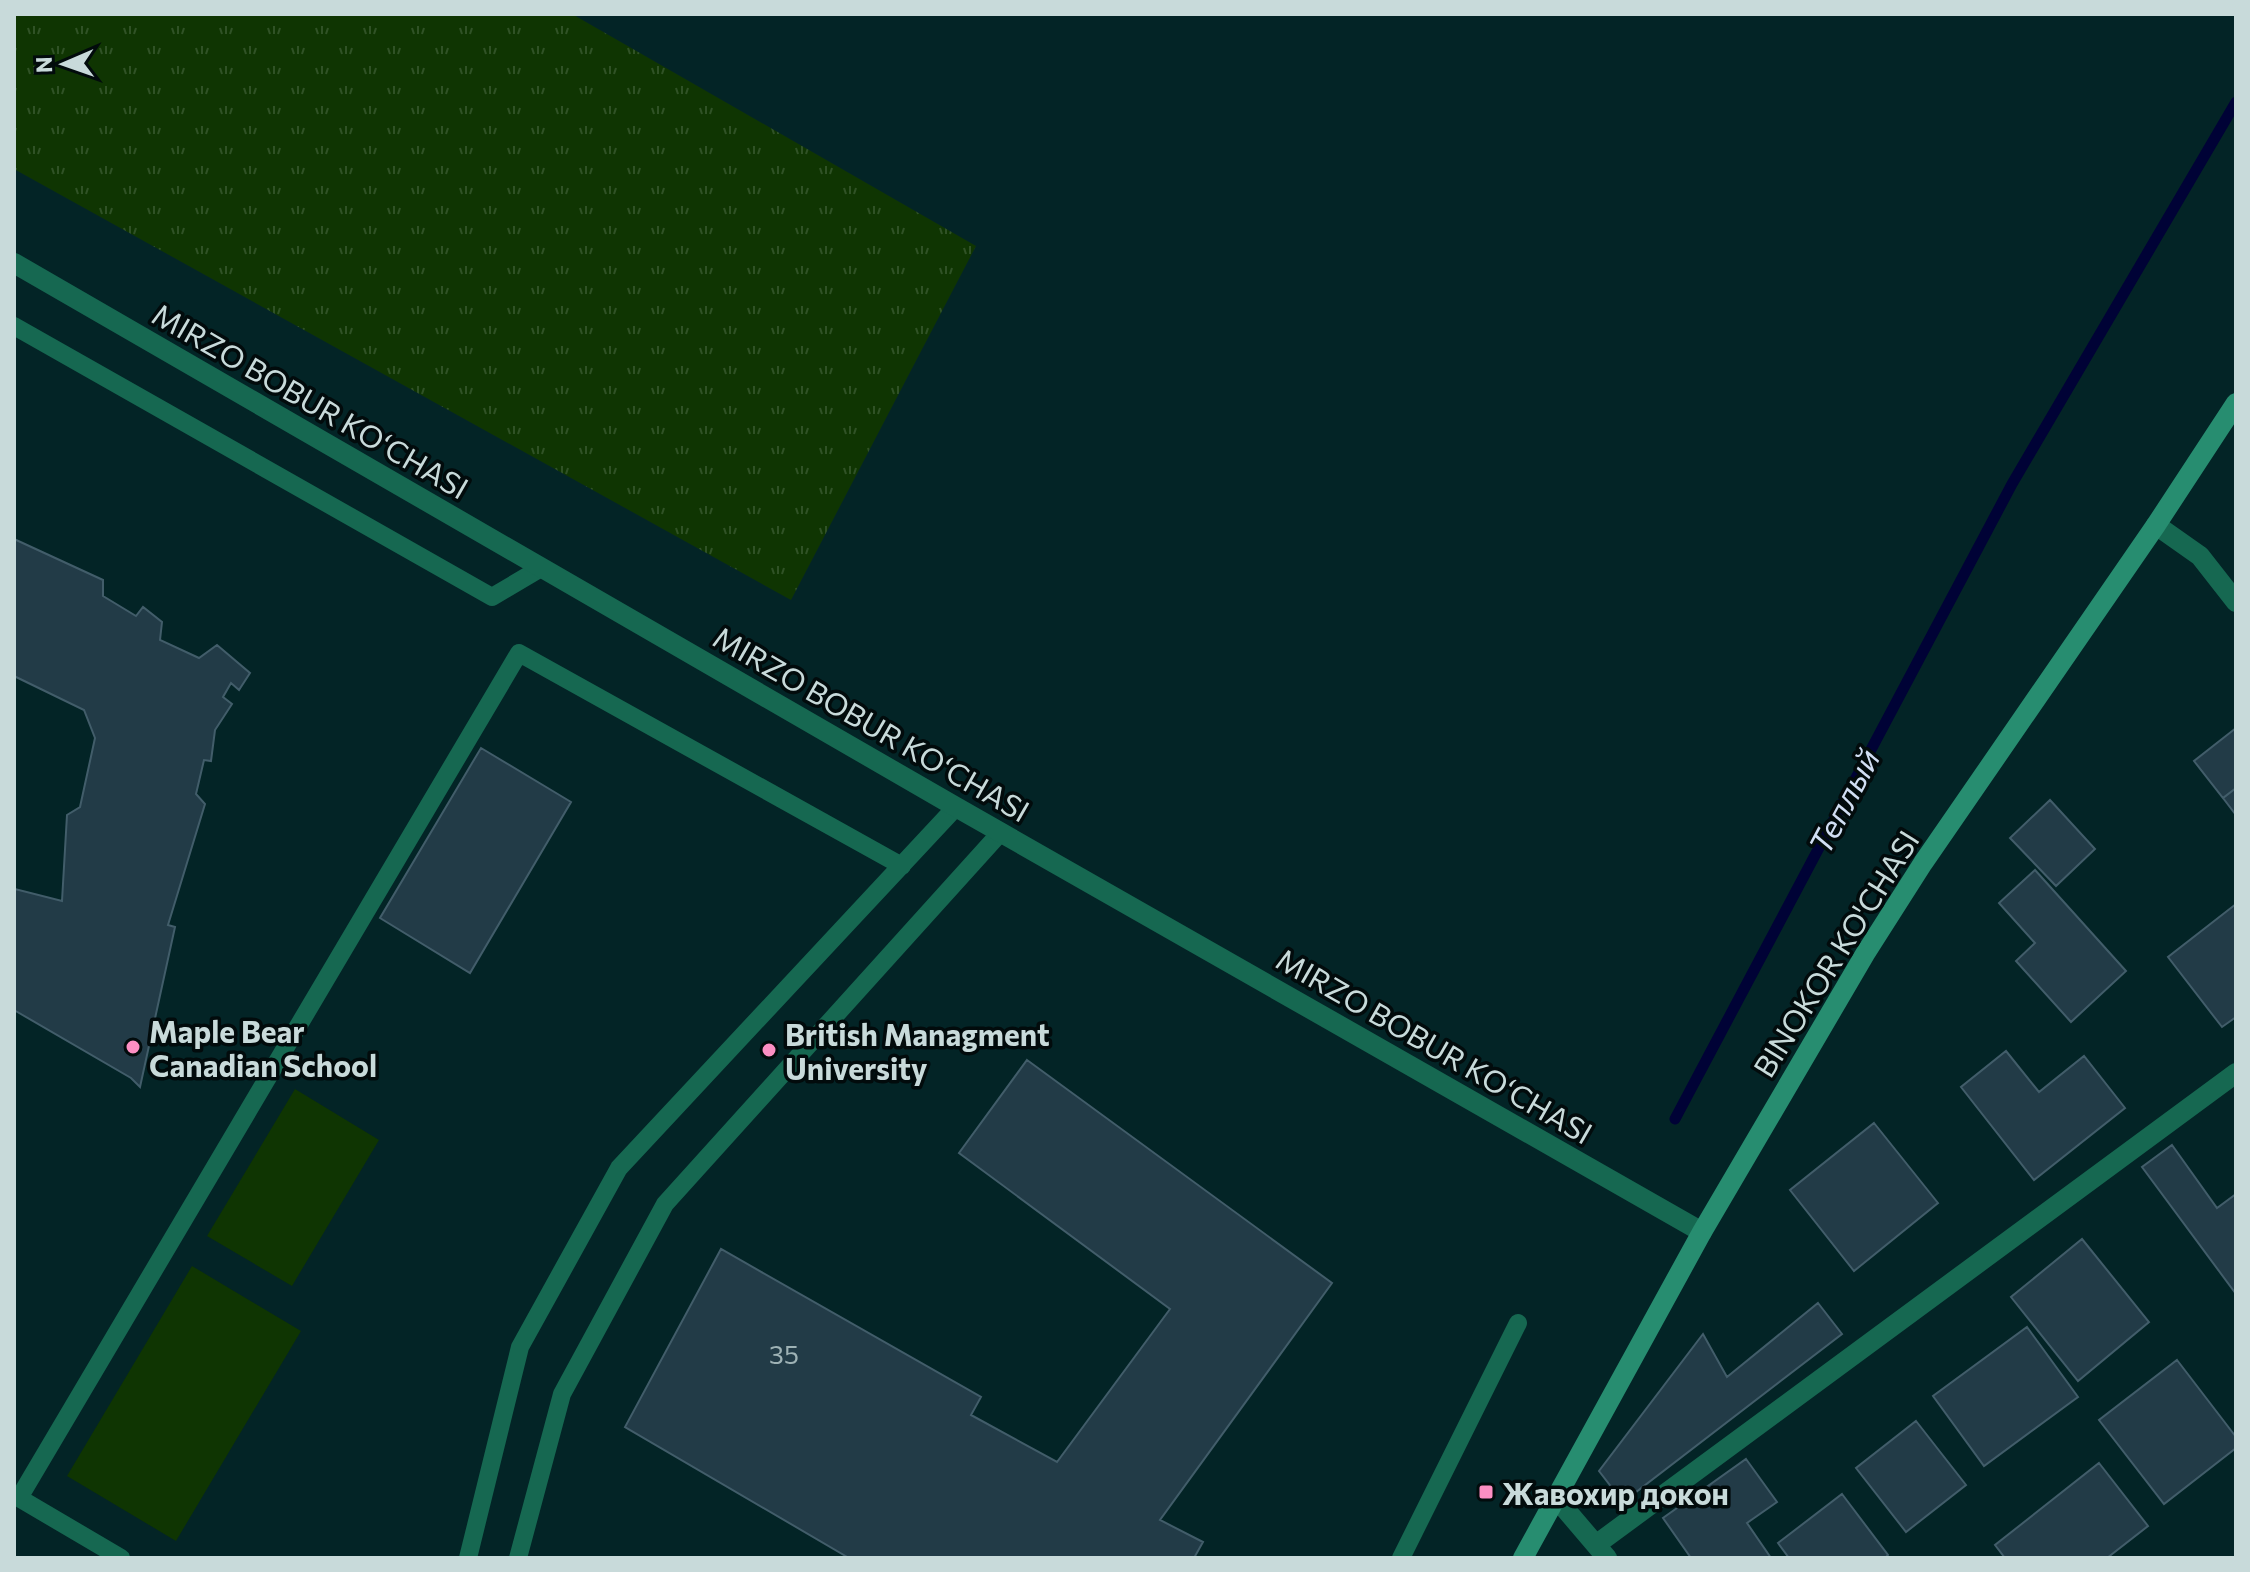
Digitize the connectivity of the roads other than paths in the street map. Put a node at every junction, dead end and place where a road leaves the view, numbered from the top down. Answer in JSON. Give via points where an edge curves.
{"nodes":[{"id":1,"x":14,"y":263,"type":"edge"},
{"id":2,"x":14,"y":326,"type":"edge"},
{"id":3,"x":2236,"y":403,"type":"edge"},
{"id":4,"x":2156,"y":525,"type":"junction"},
{"id":5,"x":541,"y":568,"type":"junction"},
{"id":6,"x":2236,"y":602,"type":"edge"},
{"id":7,"x":956,"y":807,"type":"junction"},
{"id":8,"x":1001,"y":832,"type":"junction"},
{"id":9,"x":902,"y":866,"type":"junction"},
{"id":10,"x":2236,"y":1073,"type":"edge"},
{"id":11,"x":1702,"y":1232,"type":"junction"},
{"id":12,"x":1518,"y":1323,"type":"dead end"},
{"id":13,"x":1555,"y":1497,"type":"junction"},
{"id":14,"x":1602,"y":1551,"type":"edge"},
{"id":15,"x":121,"y":1558,"type":"edge"},
{"id":16,"x":468,"y":1558,"type":"edge"},
{"id":17,"x":518,"y":1558,"type":"edge"},
{"id":18,"x":1401,"y":1558,"type":"edge"},
{"id":19,"x":1523,"y":1558,"type":"edge"}],
"edges":[{"from":1,"to":5,"type":"street","name":"MIRZO BOBUR KO‘CHASI"},
{"from":2,"to":5,"type":"lane","via":[[492,597]]},
{"from":3,"to":4,"type":"main road","name":"BINOKOR KO'CHASI"},
{"from":4,"to":6,"type":"street","via":[[2200,556]]},
{"from":4,"to":11,"type":"main road","name":"BINOKOR KO'CHASI","via":[[1890,915]]},
{"from":5,"to":7,"type":"street","name":"MIRZO BOBUR KO‘CHASI"},
{"from":7,"to":8,"type":"street","name":"MIRZO BOBUR KO‘CHASI"},
{"from":7,"to":9,"type":"lane"},
{"from":8,"to":11,"type":"street","name":"MIRZO BOBUR KO‘CHASI"},
{"from":8,"to":17,"type":"lane","via":[[665,1204],[562,1394]]},
{"from":9,"to":15,"type":"lane","via":[[519,653],[19,1498]]},
{"from":9,"to":16,"type":"lane","via":[[619,1168],[520,1347]]},
{"from":10,"to":14,"type":"street"},
{"from":11,"to":13,"type":"main road","name":"BINOKOR KO'CHASI"},
{"from":12,"to":18,"type":"lane"},
{"from":13,"to":14,"type":"street"},
{"from":13,"to":19,"type":"main road","name":"BINOKOR KO'CHASI"}]}
